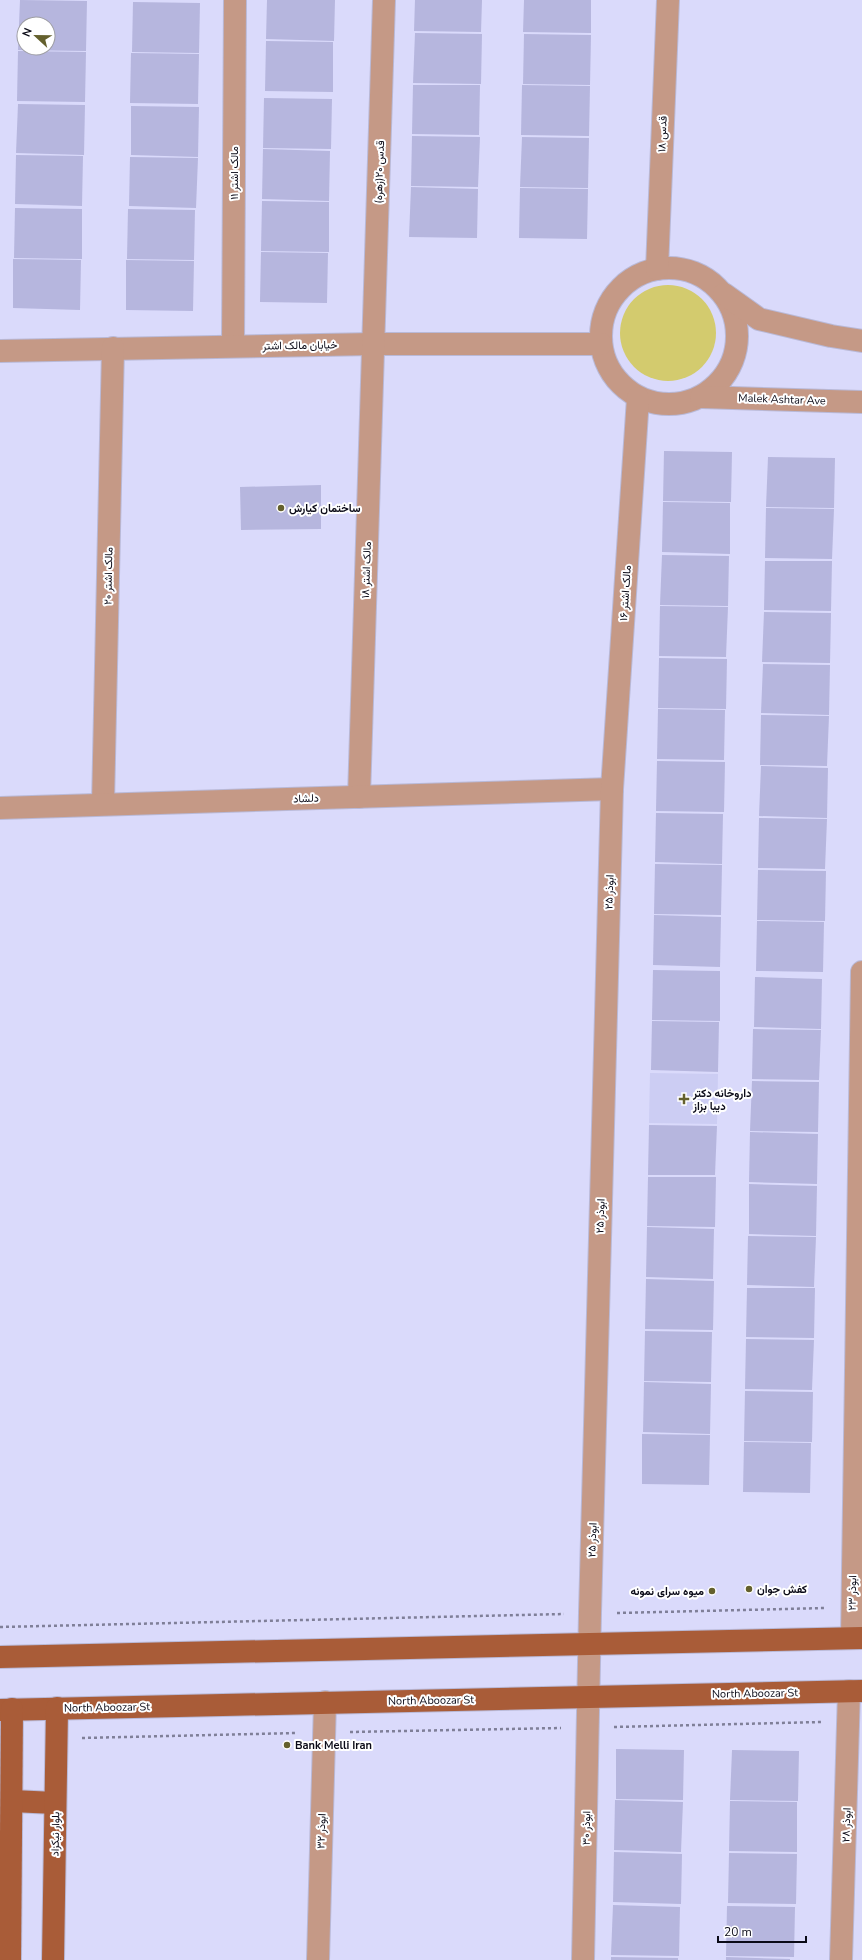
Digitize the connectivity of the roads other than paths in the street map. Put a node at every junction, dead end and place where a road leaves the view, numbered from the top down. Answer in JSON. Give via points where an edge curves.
{"nodes":[{"id":1,"x":235,"y":0,"type":"edge"},
{"id":2,"x":384,"y":0,"type":"edge"},
{"id":3,"x":668,"y":0,"type":"edge"},
{"id":4,"x":657,"y":269,"type":"junction"},
{"id":5,"x":722,"y":292,"type":"junction"},
{"id":6,"x":862,"y":341,"type":"edge"},
{"id":7,"x":373,"y":344,"type":"junction"},
{"id":8,"x":601,"y":344,"type":"junction"},
{"id":9,"x":233,"y":346,"type":"junction"},
{"id":10,"x":113,"y":348,"type":"junction"},
{"id":11,"x":0,"y":351,"type":"edge"},
{"id":12,"x":701,"y":397,"type":"junction"},
{"id":13,"x":638,"y":398,"type":"junction"},
{"id":14,"x":862,"y":402,"type":"edge"},
{"id":15,"x":612,"y":789,"type":"junction"},
{"id":16,"x":359,"y":797,"type":"junction"},
{"id":17,"x":103,"y":804,"type":"junction"},
{"id":18,"x":0,"y":808,"type":"edge"},
{"id":19,"x":862,"y":972,"type":"edge"},
{"id":20,"x":857,"y":1638,"type":"edge"},
{"id":21,"x":589,"y":1644,"type":"junction"},
{"id":22,"x":0,"y":1657,"type":"edge"},
{"id":23,"x":855,"y":1691,"type":"edge"},
{"id":24,"x":589,"y":1697,"type":"junction"},
{"id":25,"x":325,"y":1702,"type":"junction"},
{"id":26,"x":57,"y":1708,"type":"junction"},
{"id":27,"x":6,"y":1710,"type":"edge"},
{"id":28,"x":12,"y":1801,"type":"junction"},
{"id":29,"x":55,"y":1804,"type":"junction"},
{"id":30,"x":10,"y":1960,"type":"edge"},
{"id":31,"x":53,"y":1960,"type":"edge"},
{"id":32,"x":318,"y":1960,"type":"edge"},
{"id":33,"x":582,"y":1960,"type":"edge"},
{"id":34,"x":841,"y":1960,"type":"edge"}],
"edges":[{"from":1,"to":9,"type":"street","name":"مالک اشتر ۱۱"},
{"from":2,"to":7,"type":"street","name":"قدس ۲۰(زهره)"},
{"from":3,"to":4,"type":"street","name":"قدس ۱۸"},
{"from":4,"to":5,"type":"street","via":[[675,268],[693,272],[709,280]]},
{"from":4,"to":8,"type":"street","via":[[638,275],[621,287],[608,304],[602,323]]},
{"from":5,"to":6,"type":"street","via":[[758,319]]},
{"from":5,"to":12,"type":"street","via":[[732,310],[738,329],[736,350],[729,369],[717,385]]},
{"from":7,"to":8,"type":"street","name":"خیابان مالک اشتر"},
{"from":7,"to":9,"type":"street","name":"خیابان مالک اشتر"},
{"from":7,"to":16,"type":"street","name":"مالک اشتر ۱۸"},
{"from":8,"to":13,"type":"street","via":[[607,366],[620,385]]},
{"from":9,"to":10,"type":"street","name":"خیابان مالک اشتر"},
{"from":10,"to":11,"type":"street","name":"خیابان مالک اشتر"},
{"from":10,"to":17,"type":"street","name":"مالک اشتر ۲۰"},
{"from":12,"to":13,"type":"street","via":[[680,404],[659,405]]},
{"from":12,"to":14,"type":"street","name":"Malek Ashtar Ave"},
{"from":13,"to":15,"type":"street","name":"مالک اشتر ۱۶"},
{"from":15,"to":16,"type":"street","name":"دلشاد"},
{"from":15,"to":21,"type":"street","name":"ابوذر ۲۵"},
{"from":16,"to":17,"type":"street","name":"دلشاد"},
{"from":17,"to":18,"type":"street","name":"دلشاد"},
{"from":19,"to":20,"type":"street","name":"ابوذر ۲۳","via":[[852,1608]]},
{"from":20,"to":21,"type":"main road"},
{"from":21,"to":22,"type":"main road"},
{"from":21,"to":24,"type":"street","name":"ابوذر ۲۵"},
{"from":23,"to":24,"type":"main road","name":"North Aboozar St"},
{"from":23,"to":34,"type":"street","name":"ابوذر ۲۸","via":[[849,1721]]},
{"from":24,"to":25,"type":"main road","name":"North Aboozar St"},
{"from":24,"to":33,"type":"street","name":"ابوذر ۳۰"},
{"from":25,"to":26,"type":"main road","name":"North Aboozar St"},
{"from":25,"to":32,"type":"street","name":"ابوذر ۳۲"},
{"from":26,"to":27,"type":"main road","name":"North Aboozar St"},
{"from":26,"to":29,"type":"main road","name":"بلوار نیکزاد"},
{"from":27,"to":28,"type":"main road"},
{"from":28,"to":29,"type":"main road"},
{"from":28,"to":30,"type":"main road"},
{"from":29,"to":31,"type":"main road","name":"بلوار نیکزاد"}]}
